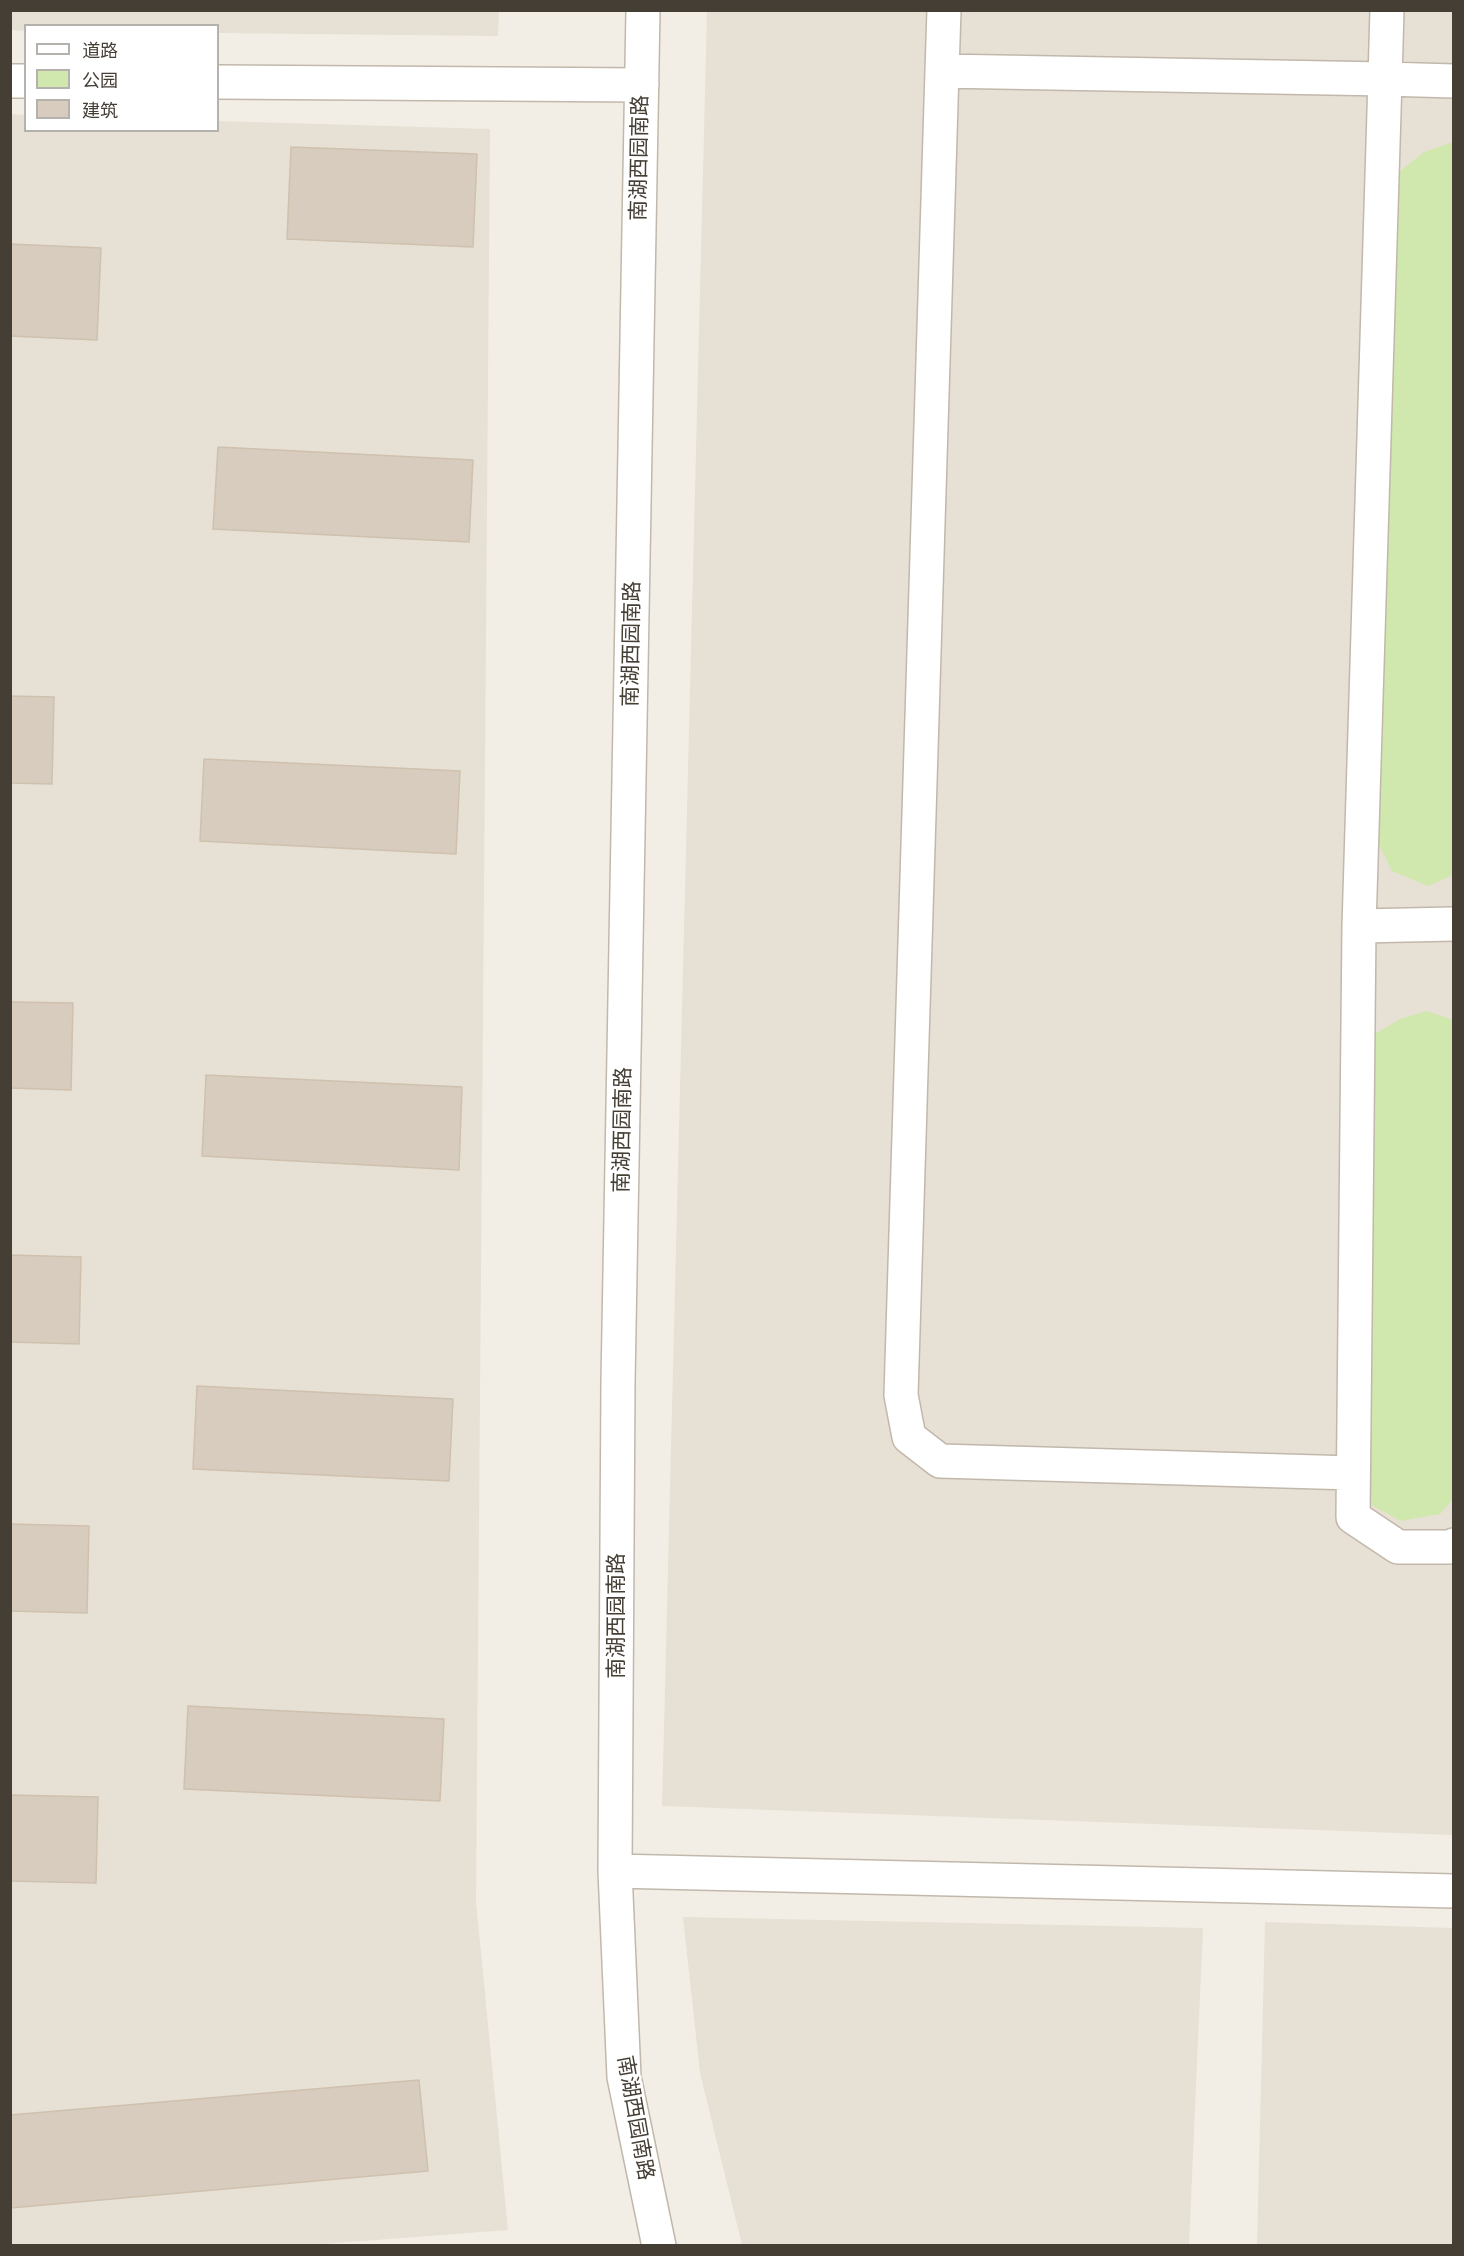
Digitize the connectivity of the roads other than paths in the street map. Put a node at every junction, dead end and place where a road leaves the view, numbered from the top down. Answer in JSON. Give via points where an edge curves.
{"nodes":[{"id":1,"x":643,"y":10,"type":"edge"},
{"id":2,"x":944,"y":10,"type":"edge"},
{"id":3,"x":1387,"y":10,"type":"edge"},
{"id":4,"x":942,"y":70,"type":"junction"},
{"id":5,"x":1385,"y":79,"type":"junction"},
{"id":6,"x":1454,"y":81,"type":"edge"},
{"id":7,"x":219,"y":82,"type":"edge"},
{"id":8,"x":642,"y":85,"type":"junction"},
{"id":9,"x":1454,"y":924,"type":"edge"},
{"id":10,"x":1359,"y":926,"type":"junction"},
{"id":11,"x":1353,"y":1473,"type":"junction"},
{"id":12,"x":1454,"y":1545,"type":"edge"},
{"id":13,"x":615,"y":1871,"type":"junction"},
{"id":14,"x":1454,"y":1891,"type":"edge"},
{"id":15,"x":659,"y":2246,"type":"edge"}],
"edges":[{"from":1,"to":8,"type":"street","name":"南湖西园南路"},
{"from":2,"to":4,"type":"street"},
{"from":3,"to":5,"type":"street"},
{"from":4,"to":5,"type":"street"},
{"from":4,"to":11,"type":"street","via":[[901,1395],[909,1437],[940,1461]]},
{"from":5,"to":6,"type":"street"},
{"from":5,"to":10,"type":"street"},
{"from":7,"to":8,"type":"street"},
{"from":8,"to":13,"type":"street","name":"南湖西园南路","via":[[618,1370]]},
{"from":9,"to":10,"type":"street"},
{"from":10,"to":11,"type":"street"},
{"from":11,"to":12,"type":"street","via":[[1353,1517],[1398,1546]]},
{"from":13,"to":14,"type":"street"},
{"from":13,"to":15,"type":"street","name":"南湖西园南路","via":[[624,2077]]}]}
